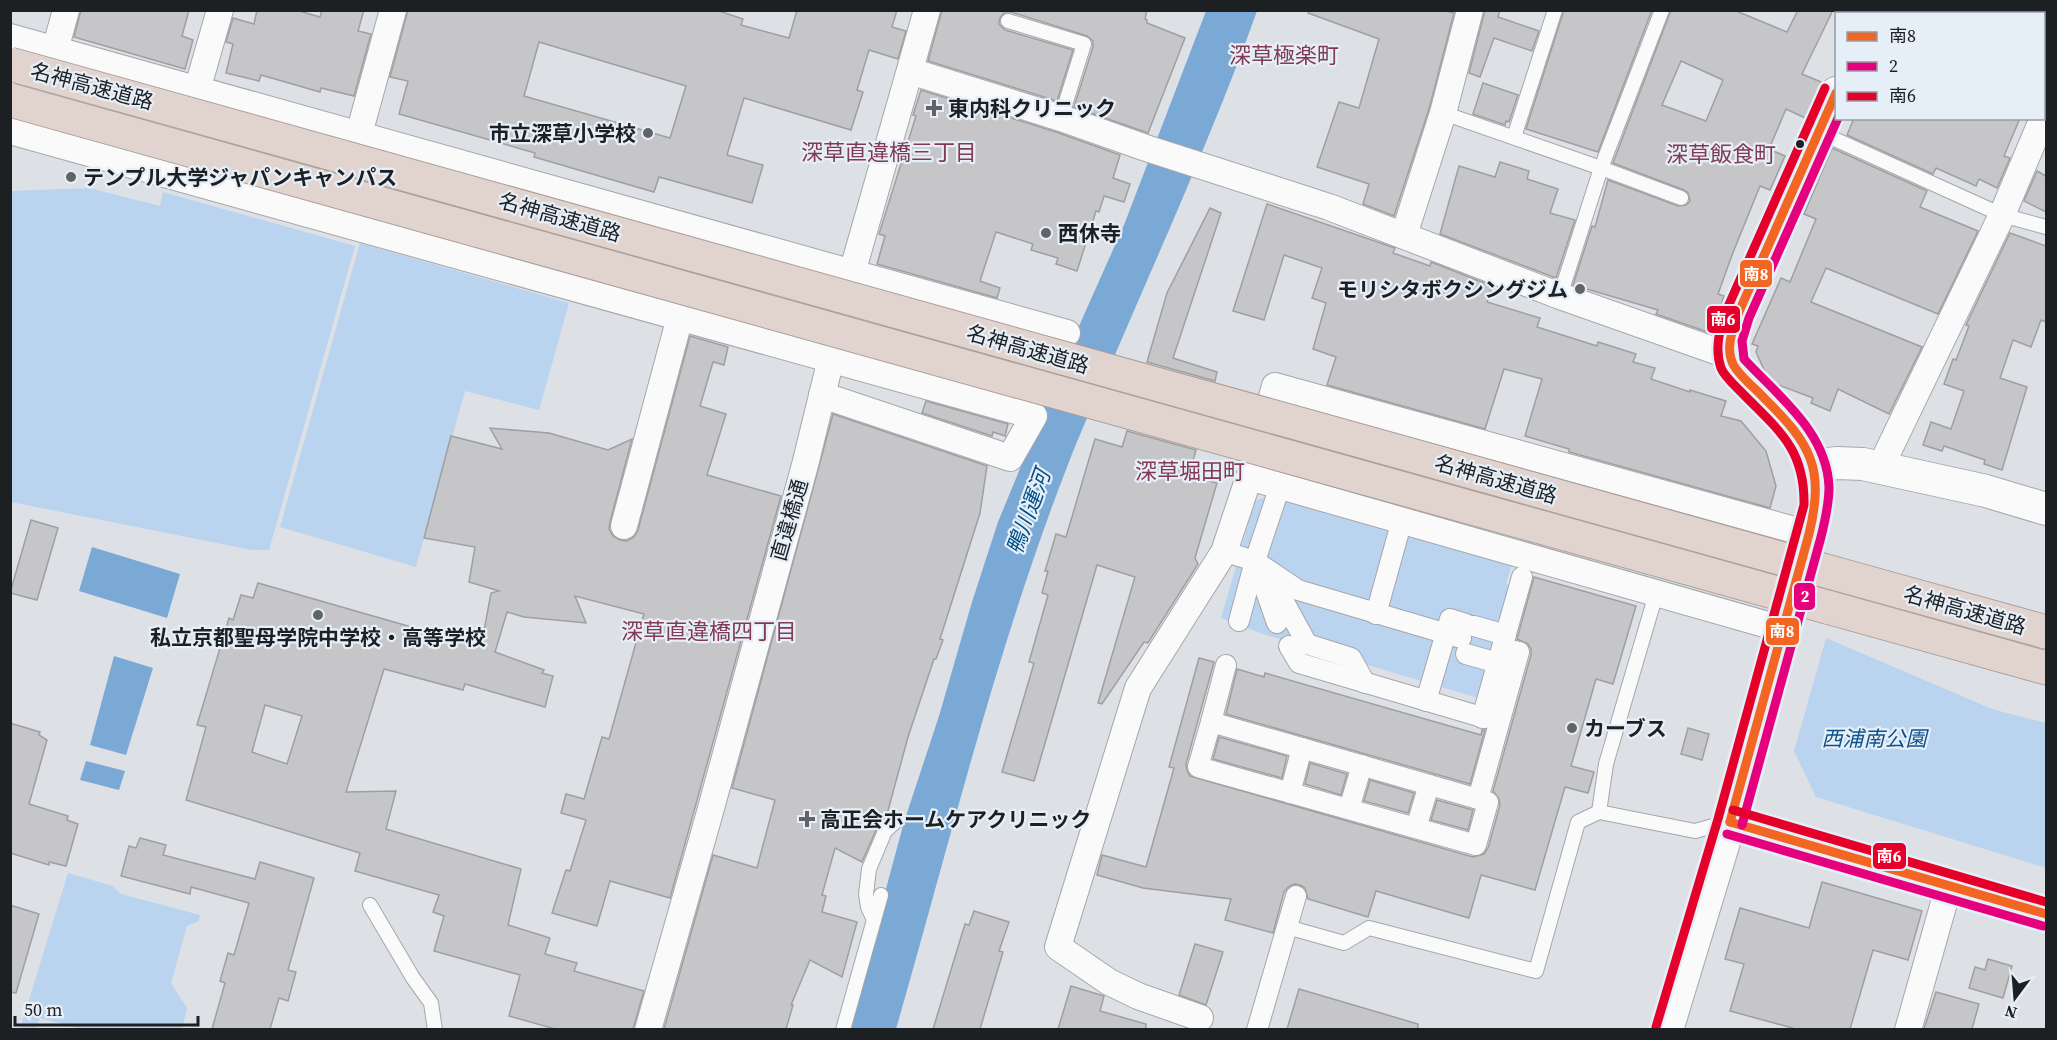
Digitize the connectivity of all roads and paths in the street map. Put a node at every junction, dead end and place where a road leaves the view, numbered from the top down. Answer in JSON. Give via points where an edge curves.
{"nodes":[{"id":1,"x":66,"y":10,"type":"edge"},
{"id":2,"x":220,"y":10,"type":"edge"},
{"id":3,"x":393,"y":10,"type":"edge"},
{"id":4,"x":927,"y":10,"type":"edge"},
{"id":5,"x":1470,"y":10,"type":"edge"},
{"id":6,"x":1555,"y":10,"type":"edge"},
{"id":7,"x":1662,"y":10,"type":"edge"},
{"id":8,"x":1008,"y":21,"type":"dead end"},
{"id":9,"x":10,"y":38,"type":"edge"},
{"id":10,"x":56,"y":50,"type":"junction"},
{"id":11,"x":10,"y":64,"type":"edge"},
{"id":12,"x":910,"y":71,"type":"junction"},
{"id":13,"x":197,"y":90,"type":"junction"},
{"id":14,"x":1835,"y":95,"type":"edge"},
{"id":15,"x":10,"y":100,"type":"edge"},
{"id":16,"x":1443,"y":113,"type":"junction"},
{"id":17,"x":1061,"y":118,"type":"junction"},
{"id":18,"x":2042,"y":120,"type":"edge"},
{"id":19,"x":10,"y":131,"type":"edge"},
{"id":20,"x":1819,"y":132,"type":"junction"},
{"id":21,"x":359,"y":134,"type":"junction"},
{"id":22,"x":1514,"y":137,"type":"junction"},
{"id":23,"x":1601,"y":168,"type":"junction"},
{"id":24,"x":1681,"y":198,"type":"dead end"},
{"id":25,"x":2002,"y":215,"type":"junction"},
{"id":26,"x":2046,"y":226,"type":"edge"},
{"id":27,"x":1404,"y":235,"type":"junction"},
{"id":28,"x":852,"y":273,"type":"junction"},
{"id":29,"x":1560,"y":296,"type":"junction"},
{"id":30,"x":680,"y":317,"type":"junction"},
{"id":31,"x":1067,"y":333,"type":"dead end"},
{"id":32,"x":1730,"y":356,"type":"junction"},
{"id":33,"x":831,"y":359,"type":"junction"},
{"id":34,"x":822,"y":395,"type":"junction"},
{"id":35,"x":1813,"y":466,"type":"junction"},
{"id":36,"x":1880,"y":468,"type":"junction"},
{"id":37,"x":1249,"y":477,"type":"junction"},
{"id":38,"x":1277,"y":495,"type":"dead end"},
{"id":39,"x":2046,"y":509,"type":"edge"},
{"id":40,"x":624,"y":526,"type":"dead end"},
{"id":41,"x":1399,"y":531,"type":"dead end"},
{"id":42,"x":1809,"y":534,"type":"junction"},
{"id":43,"x":1232,"y":554,"type":"dead end"},
{"id":44,"x":1255,"y":561,"type":"junction"},
{"id":45,"x":1523,"y":572,"type":"dead end"},
{"id":46,"x":1656,"y":594,"type":"junction"},
{"id":47,"x":1931,"y":600,"type":"junction"},
{"id":48,"x":1376,"y":614,"type":"junction"},
{"id":49,"x":1239,"y":621,"type":"dead end"},
{"id":50,"x":2046,"y":622,"type":"edge"},
{"id":51,"x":1277,"y":623,"type":"dead end"},
{"id":52,"x":1782,"y":629,"type":"junction"},
{"id":53,"x":2046,"y":633,"type":"edge"},
{"id":54,"x":1463,"y":635,"type":"junction"},
{"id":55,"x":1506,"y":637,"type":"junction"},
{"id":56,"x":1289,"y":646,"type":"dead end"},
{"id":57,"x":1975,"y":648,"type":"junction"},
{"id":58,"x":1226,"y":665,"type":"dead end"},
{"id":59,"x":2046,"y":668,"type":"edge"},
{"id":60,"x":2046,"y":674,"type":"edge"},
{"id":61,"x":1357,"y":687,"type":"junction"},
{"id":62,"x":1426,"y":701,"type":"junction"},
{"id":63,"x":1211,"y":722,"type":"junction"},
{"id":64,"x":1302,"y":748,"type":"junction"},
{"id":65,"x":1362,"y":765,"type":"junction"},
{"id":66,"x":1429,"y":785,"type":"junction"},
{"id":67,"x":1290,"y":793,"type":"junction"},
{"id":68,"x":1478,"y":799,"type":"junction"},
{"id":69,"x":1349,"y":809,"type":"junction"},
{"id":70,"x":1599,"y":812,"type":"junction"},
{"id":71,"x":897,"y":820,"type":"dead end"},
{"id":72,"x":1730,"y":822,"type":"junction"},
{"id":73,"x":1416,"y":828,"type":"junction"},
{"id":74,"x":1949,"y":885,"type":"junction"},
{"id":75,"x":881,"y":896,"type":"dead end"},
{"id":76,"x":1296,"y":896,"type":"dead end"},
{"id":77,"x":370,"y":905,"type":"dead end"},
{"id":78,"x":2046,"y":914,"type":"edge"},
{"id":79,"x":874,"y":920,"type":"junction"},
{"id":80,"x":1287,"y":927,"type":"junction"},
{"id":81,"x":1200,"y":1018,"type":"dead end"},
{"id":82,"x":435,"y":1029,"type":"edge"},
{"id":83,"x":648,"y":1029,"type":"edge"},
{"id":84,"x":843,"y":1029,"type":"edge"},
{"id":85,"x":1257,"y":1029,"type":"edge"},
{"id":86,"x":1667,"y":1029,"type":"edge"},
{"id":87,"x":1908,"y":1029,"type":"edge"}],
"edges":[{"from":1,"to":10,"type":"street"},
{"from":2,"to":13,"type":"street"},
{"from":3,"to":21,"type":"street"},
{"from":4,"to":12,"type":"street","name":"直違橋通"},
{"from":5,"to":16,"type":"street"},
{"from":6,"to":22,"type":"lane"},
{"from":7,"to":23,"type":"lane"},
{"from":8,"to":17,"type":"lane","via":[[1084,44]]},
{"from":9,"to":10,"type":"street"},
{"from":10,"to":13,"type":"street"},
{"from":11,"to":47,"type":"highway","name":"名神高速道路","bridge":true},
{"from":12,"to":17,"type":"street"},
{"from":12,"to":28,"type":"street","name":"直違橋通"},
{"from":13,"to":21,"type":"street"},
{"from":14,"to":20,"type":"street"},
{"from":15,"to":57,"type":"highway","name":"名神高速道路","bridge":true},
{"from":16,"to":22,"type":"lane"},
{"from":16,"to":27,"type":"street"},
{"from":17,"to":27,"type":"street"},
{"from":18,"to":25,"type":"street"},
{"from":19,"to":30,"type":"street"},
{"from":20,"to":25,"type":"lane"},
{"from":20,"to":32,"type":"street","via":[[1738,314],[1729,337]]},
{"from":21,"to":28,"type":"street"},
{"from":22,"to":23,"type":"lane"},
{"from":23,"to":24,"type":"lane"},
{"from":23,"to":29,"type":"lane"},
{"from":25,"to":26,"type":"lane"},
{"from":25,"to":36,"type":"street"},
{"from":27,"to":29,"type":"street"},
{"from":28,"to":31,"type":"street"},
{"from":28,"to":33,"type":"street","name":"直違橋通"},
{"from":29,"to":32,"type":"street"},
{"from":30,"to":33,"type":"street"},
{"from":30,"to":40,"type":"street"},
{"from":32,"to":35,"type":"street","via":[[1750,385],[1794,431]]},
{"from":33,"to":34,"type":"street","name":"直違橋通"},
{"from":33,"to":34,"type":"street","via":[[1034,416],[1010,458]]},
{"from":34,"to":83,"type":"street","name":"直違橋通"},
{"from":35,"to":36,"type":"street","via":[[1837,463]]},
{"from":35,"to":42,"type":"street","via":[[1816,507]]},
{"from":36,"to":39,"type":"street","via":[[1986,491]]},
{"from":37,"to":42,"type":"street","via":[[1275,386]]},
{"from":37,"to":46,"type":"street"},
{"from":37,"to":81,"type":"street","via":[[1224,552],[1138,688],[1058,946],[1109,982]]},
{"from":38,"to":44,"type":"street"},
{"from":41,"to":48,"type":"street"},
{"from":42,"to":52,"type":"street"},
{"from":43,"to":44,"type":"street"},
{"from":44,"to":48,"type":"street","via":[[1298,590]]},
{"from":44,"to":49,"type":"street"},
{"from":44,"to":51,"type":"street"},
{"from":44,"to":61,"type":"street","via":[[1284,602],[1306,644],[1351,658]]},
{"from":45,"to":55,"type":"street"},
{"from":46,"to":52,"type":"street"},
{"from":46,"to":70,"type":"lane","via":[[1606,764]]},
{"from":47,"to":50,"type":"highway"},
{"from":47,"to":53,"type":"highway","name":"名神高速道路"},
{"from":48,"to":54,"type":"street"},
{"from":52,"to":72,"type":"street"},
{"from":54,"to":55,"type":"street"},
{"from":54,"to":55,"type":"street"},
{"from":54,"to":62,"type":"street"},
{"from":55,"to":62,"type":"street","via":[[1484,718]]},
{"from":55,"to":68,"type":"street","via":[[1519,652]]},
{"from":56,"to":61,"type":"street","via":[[1299,663],[1326,681]]},
{"from":57,"to":59,"type":"highway","name":"名神高速道路"},
{"from":57,"to":60,"type":"highway"},
{"from":58,"to":63,"type":"street"},
{"from":61,"to":62,"type":"street"},
{"from":63,"to":64,"type":"street"},
{"from":63,"to":67,"type":"street","via":[[1198,767]]},
{"from":64,"to":65,"type":"street"},
{"from":64,"to":67,"type":"street"},
{"from":65,"to":66,"type":"street"},
{"from":65,"to":69,"type":"street"},
{"from":66,"to":68,"type":"street"},
{"from":66,"to":73,"type":"street"},
{"from":67,"to":69,"type":"street"},
{"from":68,"to":73,"type":"street","via":[[1488,802],[1476,845]]},
{"from":69,"to":73,"type":"street"},
{"from":70,"to":72,"type":"lane","via":[[1695,831]]},
{"from":70,"to":80,"type":"lane","via":[[1578,822],[1536,971],[1369,927],[1344,943]]},
{"from":71,"to":79,"type":"lane","via":[[885,831],[869,869],[866,894]]},
{"from":72,"to":74,"type":"street"},
{"from":72,"to":86,"type":"street"},
{"from":74,"to":78,"type":"street"},
{"from":74,"to":87,"type":"street"},
{"from":75,"to":79,"type":"lane"},
{"from":76,"to":80,"type":"street"},
{"from":77,"to":82,"type":"lane","via":[[430,1003]]},
{"from":79,"to":84,"type":"lane"},
{"from":80,"to":85,"type":"street"}]}
